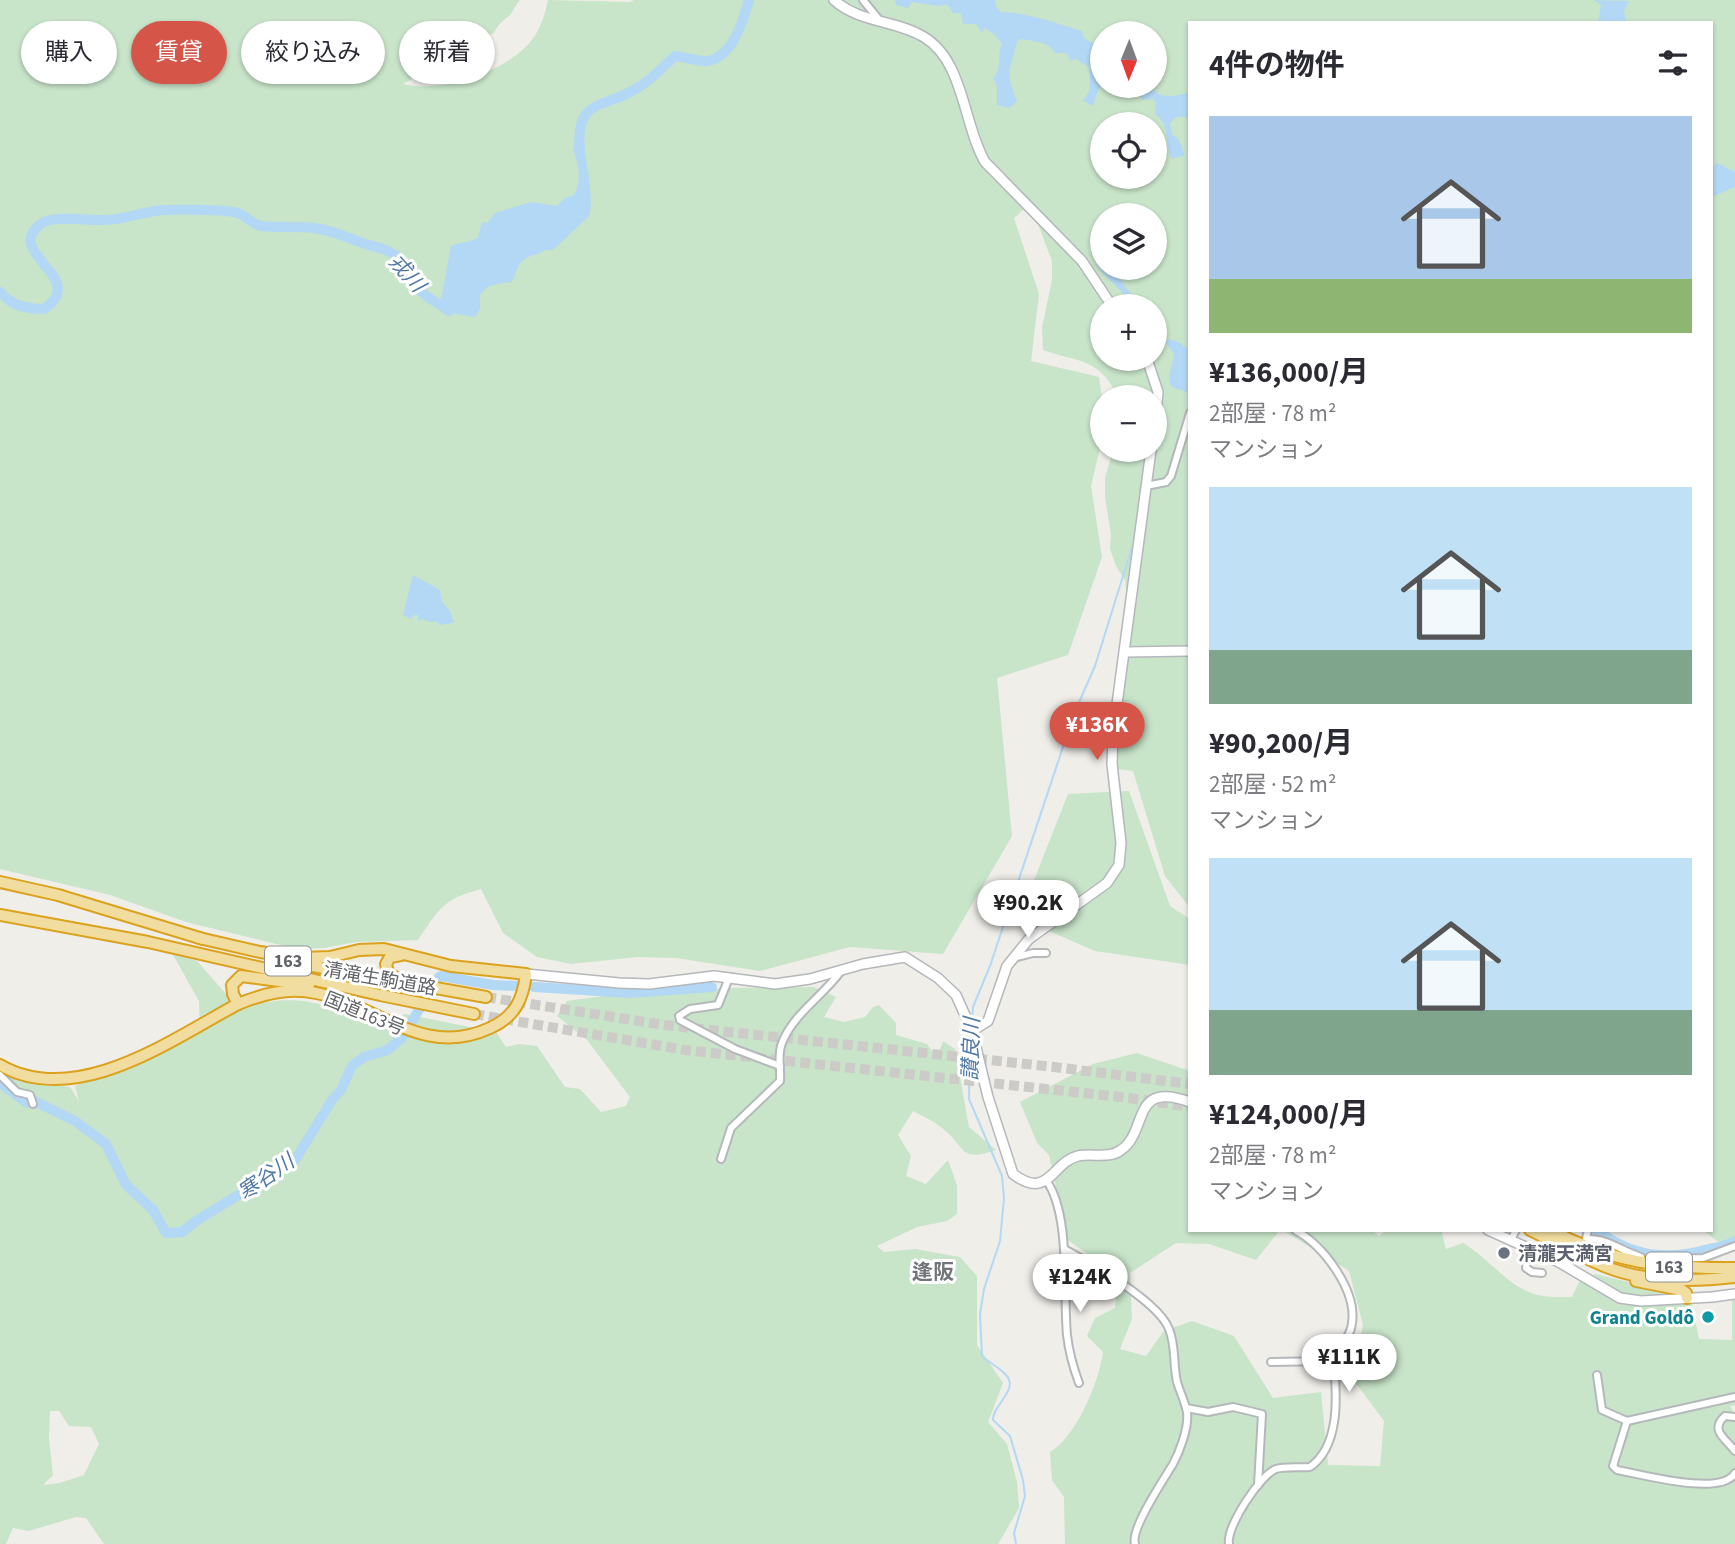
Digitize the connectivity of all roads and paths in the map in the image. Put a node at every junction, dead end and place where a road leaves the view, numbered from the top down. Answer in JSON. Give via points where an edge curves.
{"nodes":[{"id":1,"x":834,"y":0,"type":"edge"},
{"id":2,"x":863,"y":0,"type":"edge"},
{"id":3,"x":880,"y":21,"type":"junction"},
{"id":4,"x":1104,"y":294,"type":"edge"},
{"id":5,"x":1188,"y":420,"type":"edge"},
{"id":6,"x":1149,"y":462,"type":"edge"},
{"id":7,"x":1146,"y":486,"type":"junction"},
{"id":8,"x":1188,"y":651,"type":"edge"},
{"id":9,"x":1125,"y":652,"type":"junction"},
{"id":10,"x":0,"y":882,"type":"edge"},
{"id":11,"x":0,"y":915,"type":"edge"},
{"id":12,"x":199,"y":937,"type":"junction"},
{"id":13,"x":1046,"y":953,"type":"dead end"},
{"id":14,"x":418,"y":958,"type":"junction"},
{"id":15,"x":1013,"y":958,"type":"junction"},
{"id":16,"x":841,"y":970,"type":"junction"},
{"id":17,"x":526,"y":974,"type":"junction"},
{"id":18,"x":729,"y":978,"type":"junction"},
{"id":19,"x":431,"y":988,"type":"junction"},
{"id":20,"x":380,"y":995,"type":"junction"},
{"id":21,"x":486,"y":997,"type":"tunnel mouth"},
{"id":22,"x":238,"y":1004,"type":"junction"},
{"id":23,"x":474,"y":1014,"type":"tunnel mouth"},
{"id":24,"x":972,"y":1031,"type":"junction"},
{"id":25,"x":0,"y":1065,"type":"edge"},
{"id":26,"x":780,"y":1066,"type":"junction"},
{"id":27,"x":0,"y":1074,"type":"edge"},
{"id":28,"x":1188,"y":1101,"type":"edge"},
{"id":29,"x":32,"y":1102,"type":"dead end"},
{"id":30,"x":721,"y":1159,"type":"dead end"},
{"id":31,"x":1046,"y":1180,"type":"junction"},
{"id":32,"x":1298,"y":1232,"type":"edge"},
{"id":33,"x":1534,"y":1232,"type":"edge"},
{"id":34,"x":1554,"y":1232,"type":"edge"},
{"id":35,"x":1588,"y":1232,"type":"edge"},
{"id":36,"x":1514,"y":1235,"type":"edge"},
{"id":37,"x":1735,"y":1245,"type":"edge"},
{"id":38,"x":1528,"y":1248,"type":"junction"},
{"id":39,"x":1063,"y":1249,"type":"junction"},
{"id":40,"x":1578,"y":1253,"type":"junction"},
{"id":41,"x":1735,"y":1264,"type":"edge"},
{"id":42,"x":1661,"y":1266,"type":"junction"},
{"id":43,"x":1542,"y":1273,"type":"dead end"},
{"id":44,"x":1735,"y":1277,"type":"edge"},
{"id":45,"x":1735,"y":1293,"type":"edge"},
{"id":46,"x":1687,"y":1298,"type":"junction"},
{"id":47,"x":1331,"y":1361,"type":"junction"},
{"id":48,"x":1271,"y":1362,"type":"dead end"},
{"id":49,"x":1597,"y":1374,"type":"dead end"},
{"id":50,"x":1079,"y":1383,"type":"dead end"},
{"id":51,"x":1735,"y":1397,"type":"edge"},
{"id":52,"x":1186,"y":1408,"type":"junction"},
{"id":53,"x":1735,"y":1417,"type":"edge"},
{"id":54,"x":1627,"y":1421,"type":"junction"},
{"id":55,"x":1735,"y":1451,"type":"edge"},
{"id":56,"x":1735,"y":1474,"type":"edge"},
{"id":57,"x":1258,"y":1485,"type":"junction"},
{"id":58,"x":1135,"y":1544,"type":"edge"},
{"id":59,"x":1229,"y":1544,"type":"edge"}],
"edges":[{"from":1,"to":3,"type":"street","via":[[849,11]]},
{"from":2,"to":3,"type":"street"},
{"from":3,"to":4,"type":"street","via":[[922,36],[944,55],[985,162],[1082,261]]},
{"from":5,"to":7,"type":"street","via":[[1171,476],[1166,482]]},
{"from":6,"to":7,"type":"street"},
{"from":7,"to":9,"type":"street"},
{"from":8,"to":9,"type":"street"},
{"from":9,"to":15,"type":"street","via":[[1112,764],[1121,844],[1118,865],[1107,883],[1029,939]]},
{"from":10,"to":12,"type":"highway","name":"清滝生駒道路","number":"163"},
{"from":11,"to":20,"type":"highway","name":"清滝生駒道路","number":"163","via":[[148,942]]},
{"from":12,"to":14,"type":"highway","number":"163","via":[[301,958],[371,949]]},
{"from":12,"to":19,"type":"highway","name":"清滝生駒道路","number":"163","via":[[261,955]]},
{"from":13,"to":15,"type":"street"},
{"from":14,"to":17,"type":"highway","number":"163"},
{"from":14,"to":19,"type":"highway","number":"163","via":[[395,955],[387,960],[386,968],[392,977]]},
{"from":15,"to":24,"type":"street","via":[[988,1021]]},
{"from":16,"to":18,"type":"street","via":[[775,984]]},
{"from":16,"to":24,"type":"street","via":[[905,957],[956,995]]},
{"from":16,"to":26,"type":"street","via":[[790,1029],[782,1042]]},
{"from":17,"to":18,"type":"street","via":[[649,984]]},
{"from":17,"to":22,"type":"highway","name":"国道163号","number":"163","via":[[518,1007],[499,1024],[459,1037],[420,1035],[333,998],[304,991],[272,992]]},
{"from":18,"to":26,"type":"street","via":[[718,1005],[684,1011],[680,1020]]},
{"from":19,"to":21,"type":"highway","name":"清滝生駒道路","number":"163"},
{"from":20,"to":22,"type":"highway","number":"163","via":[[246,975],[232,985]]},
{"from":20,"to":23,"type":"highway","name":"清滝生駒道路","number":"163"},
{"from":22,"to":25,"type":"highway","name":"国道163号","number":"163","via":[[100,1073],[40,1078]]},
{"from":24,"to":31,"type":"street","via":[[1013,1174],[1030,1183]]},
{"from":26,"to":30,"type":"street","via":[[780,1081],[731,1128]]},
{"from":27,"to":29,"type":"street","via":[[17,1092],[30,1095]]},
{"from":28,"to":31,"type":"street","via":[[1170,1096],[1155,1099],[1121,1150],[1069,1160]]},
{"from":31,"to":39,"type":"street","via":[[1054,1191]]},
{"from":32,"to":47,"type":"street","via":[[1335,1269],[1353,1311],[1352,1326]]},
{"from":33,"to":40,"type":"highway","number":"163"},
{"from":34,"to":42,"type":"highway","number":"163","via":[[1605,1255]]},
{"from":35,"to":37,"type":"street","via":[[1589,1240],[1602,1240],[1625,1252],[1655,1259],[1703,1258]]},
{"from":36,"to":38,"type":"street"},
{"from":38,"to":43,"type":"street","via":[[1526,1268]]},
{"from":38,"to":46,"type":"street","via":[[1620,1298]]},
{"from":39,"to":50,"type":"street","via":[[1067,1336]]},
{"from":39,"to":52,"type":"street","via":[[1133,1292],[1168,1326]]},
{"from":40,"to":44,"type":"highway","number":"163","via":[[1606,1267],[1638,1275],[1682,1281]]},
{"from":40,"to":46,"type":"highway","number":"163","via":[[1605,1272],[1682,1290]]},
{"from":41,"to":42,"type":"highway"},
{"from":41,"to":42,"type":"highway","number":"163","via":[[1684,1269]]},
{"from":45,"to":46,"type":"street"},
{"from":47,"to":48,"type":"street"},
{"from":47,"to":57,"type":"street","via":[[1335,1416],[1325,1454],[1310,1467],[1274,1470]]},
{"from":49,"to":54,"type":"street","via":[[1602,1410]]},
{"from":51,"to":54,"type":"street"},
{"from":52,"to":57,"type":"street","via":[[1208,1412],[1233,1407],[1262,1414]]},
{"from":52,"to":58,"type":"street","via":[[1181,1446],[1139,1523]]},
{"from":53,"to":55,"type":"street","via":[[1725,1416],[1718,1428]]},
{"from":54,"to":56,"type":"street","via":[[1613,1466],[1617,1469],[1699,1484],[1723,1482]]},
{"from":57,"to":59,"type":"street","via":[[1232,1525]]}]}
